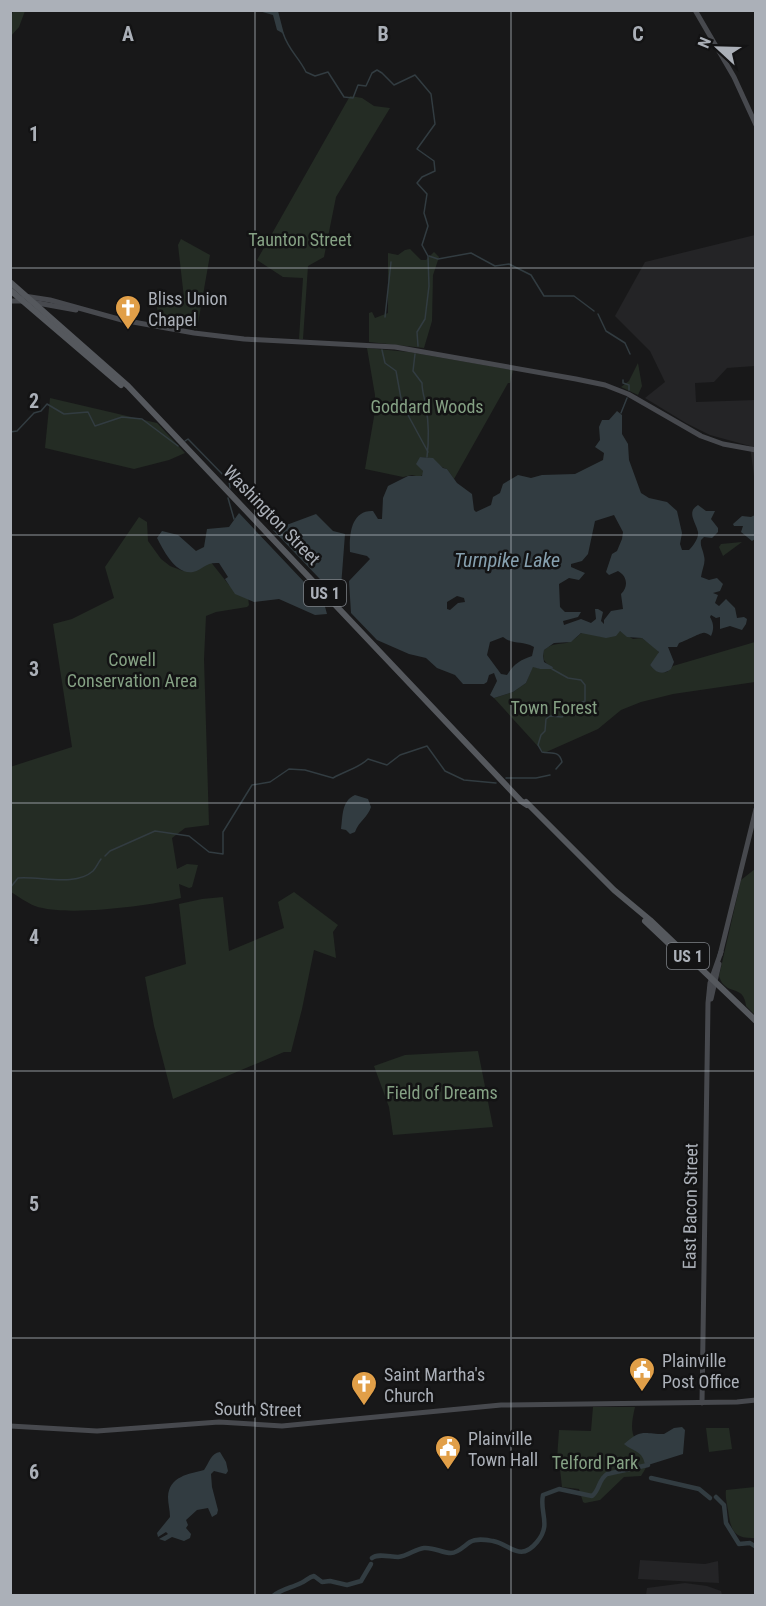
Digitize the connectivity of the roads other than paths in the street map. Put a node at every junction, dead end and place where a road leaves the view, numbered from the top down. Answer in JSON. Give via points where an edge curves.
{"nodes":[{"id":1,"x":695,"y":10,"type":"edge"},
{"id":2,"x":756,"y":125,"type":"edge"},
{"id":3,"x":10,"y":282,"type":"edge"},
{"id":4,"x":12,"y":293,"type":"edge"},
{"id":5,"x":25,"y":299,"type":"junction"},
{"id":6,"x":10,"y":301,"type":"edge"},
{"id":7,"x":34,"y":303,"type":"junction"},
{"id":8,"x":50,"y":305,"type":"junction"},
{"id":9,"x":87,"y":311,"type":"junction"},
{"id":10,"x":50,"y":317,"type":"junction"},
{"id":11,"x":142,"y":402,"type":"junction"},
{"id":12,"x":756,"y":450,"type":"edge"},
{"id":13,"x":756,"y":809,"type":"edge"},
{"id":14,"x":713,"y":983,"type":"junction"},
{"id":15,"x":756,"y":1021,"type":"edge"},
{"id":16,"x":756,"y":1026,"type":"edge"},
{"id":17,"x":756,"y":1400,"type":"edge"},
{"id":18,"x":702,"y":1403,"type":"junction"},
{"id":19,"x":10,"y":1426,"type":"edge"}],
"edges":[{"from":1,"to":2,"type":"main road","via":[[735,76]]},
{"from":3,"to":5,"type":"main road","name":"Washington Street","number":"US 1"},
{"from":4,"to":5,"type":"main road","name":"Washington Street","number":"US 1"},
{"from":5,"to":6,"type":"main road"},
{"from":5,"to":7,"type":"main road","name":"Washington Street","number":"US 1"},
{"from":5,"to":9,"type":"main road","via":[[56,301]]},
{"from":5,"to":11,"type":"main road","name":"Washington Street","number":"US 1"},
{"from":7,"to":8,"type":"main road"},
{"from":7,"to":10,"type":"main road","name":"Washington Street","number":"US 1"},
{"from":8,"to":9,"type":"main road"},
{"from":8,"to":10,"type":"main road","via":[[46,309]]},
{"from":9,"to":12,"type":"main road","via":[[220,336],[395,347],[605,385],[628,393],[701,436]]},
{"from":10,"to":11,"type":"main road","name":"Washington Street","number":"US 1"},
{"from":11,"to":14,"type":"main road","name":"Washington Street","number":"US 1","via":[[364,633],[456,735]]},
{"from":13,"to":14,"type":"main road","name":"East Bacon Street"},
{"from":14,"to":15,"type":"main road","name":"Washington Street","number":"US 1"},
{"from":14,"to":16,"type":"main road","name":"Washington Street","number":"US 1"},
{"from":14,"to":18,"type":"main road","name":"East Bacon Street","via":[[709,1009]]},
{"from":17,"to":18,"type":"main road","name":"South Street"},
{"from":18,"to":19,"type":"main road","name":"South Street","via":[[501,1405],[282,1426],[218,1422],[97,1431]]}]}
